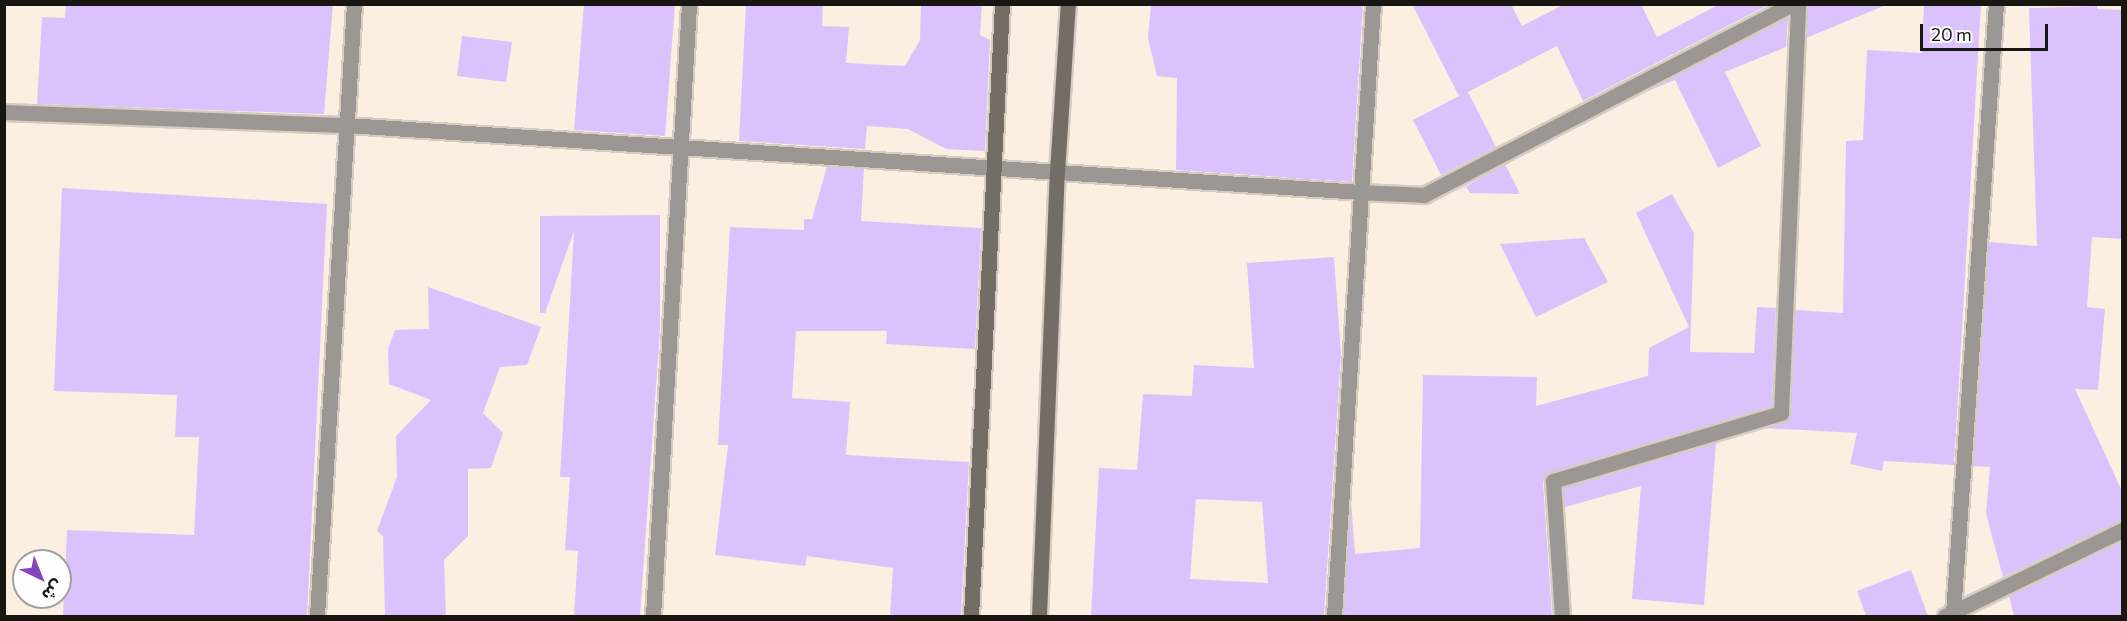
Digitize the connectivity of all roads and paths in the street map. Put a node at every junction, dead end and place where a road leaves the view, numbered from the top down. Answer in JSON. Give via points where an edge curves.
{"nodes":[{"id":1,"x":354,"y":4,"type":"edge"},
{"id":2,"x":689,"y":4,"type":"edge"},
{"id":3,"x":1002,"y":4,"type":"edge"},
{"id":4,"x":1068,"y":4,"type":"edge"},
{"id":5,"x":1373,"y":4,"type":"edge"},
{"id":6,"x":1792,"y":4,"type":"edge"},
{"id":7,"x":1798,"y":4,"type":"edge"},
{"id":8,"x":1996,"y":4,"type":"edge"},
{"id":9,"x":4,"y":112,"type":"edge"},
{"id":10,"x":347,"y":125,"type":"junction"},
{"id":11,"x":678,"y":147,"type":"junction"},
{"id":12,"x":992,"y":167,"type":"junction"},
{"id":13,"x":1057,"y":172,"type":"junction"},
{"id":14,"x":1361,"y":192,"type":"junction"},
{"id":15,"x":2122,"y":530,"type":"edge"},
{"id":16,"x":1949,"y":615,"type":"edge"},
{"id":17,"x":317,"y":616,"type":"edge"},
{"id":18,"x":653,"y":616,"type":"edge"},
{"id":19,"x":971,"y":616,"type":"edge"},
{"id":20,"x":1039,"y":616,"type":"edge"},
{"id":21,"x":1334,"y":616,"type":"edge"},
{"id":22,"x":1562,"y":616,"type":"edge"}],
"edges":[{"from":1,"to":10,"type":"street"},
{"from":2,"to":11,"type":"street"},
{"from":3,"to":12,"type":"main road"},
{"from":4,"to":13,"type":"main road"},
{"from":5,"to":14,"type":"street"},
{"from":6,"to":14,"type":"street","via":[[1424,195]]},
{"from":7,"to":22,"type":"street","via":[[1781,413],[1553,481]]},
{"from":8,"to":16,"type":"street"},
{"from":9,"to":10,"type":"street"},
{"from":10,"to":11,"type":"street"},
{"from":10,"to":17,"type":"street"},
{"from":11,"to":12,"type":"street"},
{"from":11,"to":18,"type":"street"},
{"from":12,"to":13,"type":"street"},
{"from":12,"to":19,"type":"main road"},
{"from":13,"to":14,"type":"street"},
{"from":13,"to":20,"type":"main road"},
{"from":14,"to":21,"type":"street"},
{"from":15,"to":16,"type":"street"}]}
